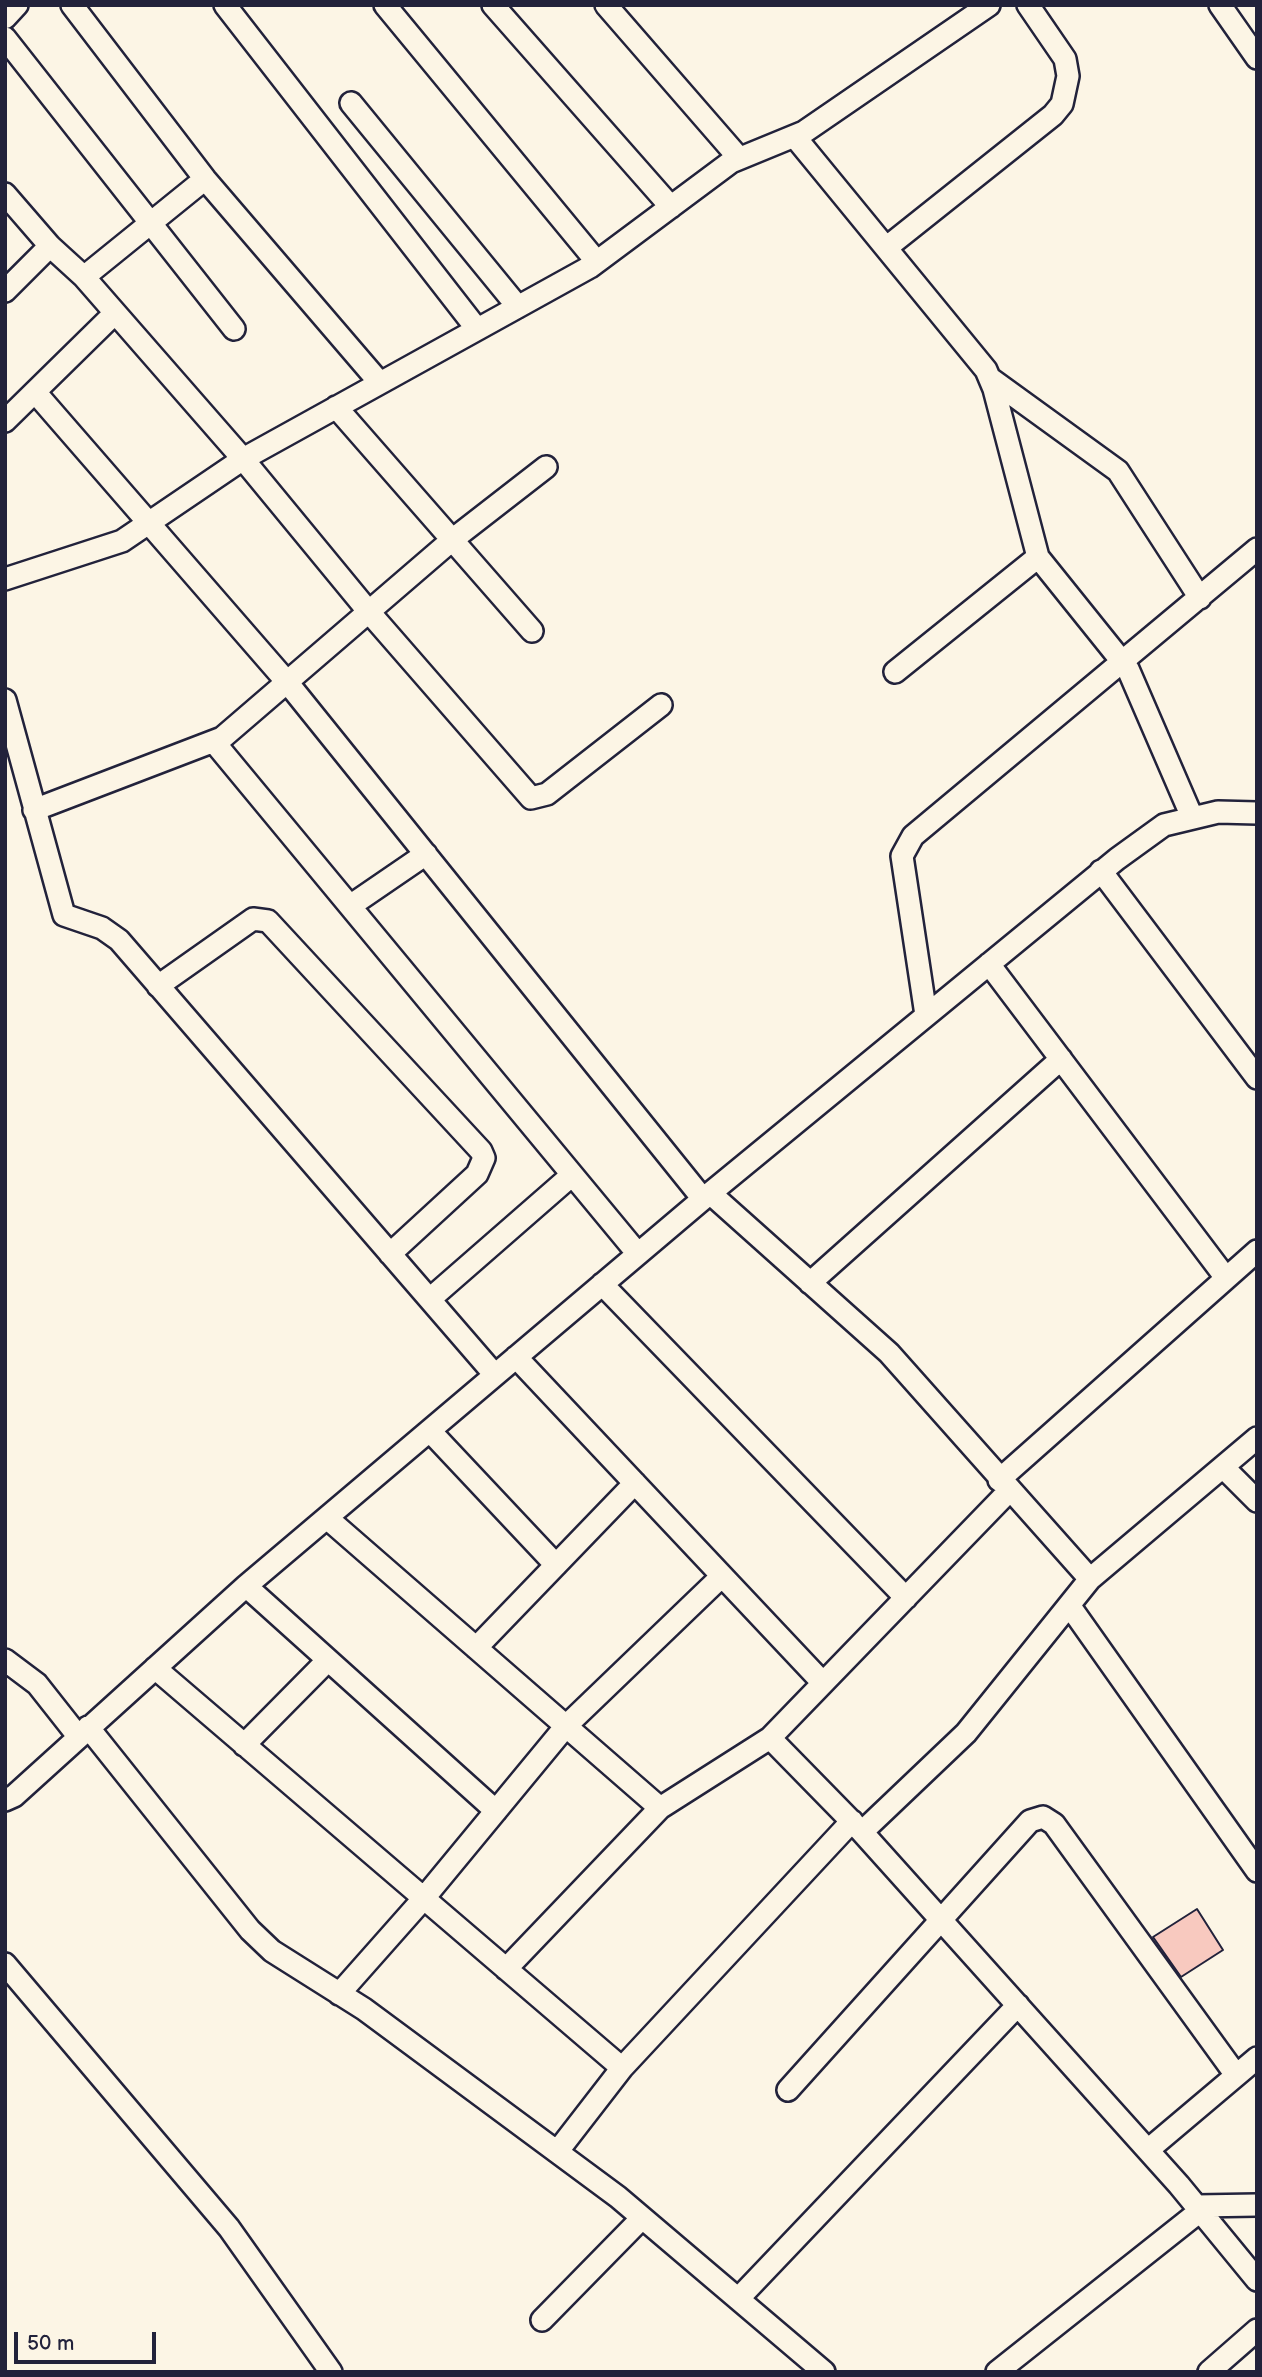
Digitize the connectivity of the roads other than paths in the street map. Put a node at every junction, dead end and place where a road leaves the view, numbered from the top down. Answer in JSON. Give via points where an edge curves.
{"nodes":[{"id":1,"x":17,"y":5,"type":"edge"},
{"id":2,"x":72,"y":5,"type":"edge"},
{"id":3,"x":225,"y":5,"type":"edge"},
{"id":4,"x":385,"y":5,"type":"edge"},
{"id":5,"x":493,"y":5,"type":"edge"},
{"id":6,"x":606,"y":5,"type":"edge"},
{"id":7,"x":989,"y":5,"type":"edge"},
{"id":8,"x":1028,"y":5,"type":"edge"},
{"id":9,"x":1220,"y":5,"type":"edge"},
{"id":10,"x":5,"y":18,"type":"edge"},
{"id":11,"x":5,"y":38,"type":"edge"},
{"id":12,"x":1257,"y":58,"type":"edge"},
{"id":13,"x":351,"y":103,"type":"dead end"},
{"id":14,"x":795,"y":137,"type":"junction"},
{"id":15,"x":739,"y":158,"type":"junction"},
{"id":16,"x":205,"y":179,"type":"junction"},
{"id":17,"x":5,"y":194,"type":"edge"},
{"id":18,"x":671,"y":207,"type":"junction"},
{"id":19,"x":151,"y":223,"type":"junction"},
{"id":20,"x":50,"y":246,"type":"junction"},
{"id":21,"x":886,"y":248,"type":"junction"},
{"id":22,"x":597,"y":262,"type":"junction"},
{"id":23,"x":84,"y":278,"type":"junction"},
{"id":24,"x":5,"y":291,"type":"edge"},
{"id":25,"x":518,"y":307,"type":"junction"},
{"id":26,"x":115,"y":313,"type":"junction"},
{"id":27,"x":234,"y":329,"type":"dead end"},
{"id":28,"x":477,"y":330,"type":"junction"},
{"id":29,"x":991,"y":379,"type":"junction"},
{"id":30,"x":380,"y":383,"type":"junction"},
{"id":31,"x":35,"y":392,"type":"junction"},
{"id":32,"x":336,"y":407,"type":"junction"},
{"id":33,"x":5,"y":421,"type":"edge"},
{"id":34,"x":243,"y":459,"type":"junction"},
{"id":35,"x":546,"y":467,"type":"dead end"},
{"id":36,"x":151,"y":522,"type":"junction"},
{"id":37,"x":452,"y":540,"type":"junction"},
{"id":38,"x":1257,"y":549,"type":"edge"},
{"id":39,"x":1038,"y":558,"type":"junction"},
{"id":40,"x":5,"y":579,"type":"edge"},
{"id":41,"x":1200,"y":598,"type":"junction"},
{"id":42,"x":369,"y":612,"type":"junction"},
{"id":43,"x":532,"y":631,"type":"dead end"},
{"id":44,"x":1123,"y":662,"type":"junction"},
{"id":45,"x":895,"y":672,"type":"dead end"},
{"id":46,"x":287,"y":682,"type":"junction"},
{"id":47,"x":5,"y":700,"type":"edge"},
{"id":48,"x":661,"y":705,"type":"dead end"},
{"id":49,"x":214,"y":742,"type":"junction"},
{"id":50,"x":34,"y":810,"type":"junction"},
{"id":51,"x":1257,"y":813,"type":"edge"},
{"id":52,"x":1192,"y":817,"type":"junction"},
{"id":53,"x":426,"y":854,"type":"junction"},
{"id":54,"x":1101,"y":872,"type":"junction"},
{"id":55,"x":350,"y":906,"type":"junction"},
{"id":56,"x":989,"y":964,"type":"junction"},
{"id":57,"x":158,"y":986,"type":"junction"},
{"id":58,"x":926,"y":1015,"type":"junction"},
{"id":59,"x":1061,"y":1059,"type":"junction"},
{"id":60,"x":1257,"y":1078,"type":"edge"},
{"id":61,"x":572,"y":1175,"type":"junction"},
{"id":62,"x":706,"y":1196,"type":"junction"},
{"id":63,"x":1257,"y":1251,"type":"edge"},
{"id":64,"x":390,"y":1254,"type":"junction"},
{"id":65,"x":638,"y":1254,"type":"junction"},
{"id":66,"x":1226,"y":1278,"type":"junction"},
{"id":67,"x":810,"y":1283,"type":"junction"},
{"id":68,"x":602,"y":1284,"type":"junction"},
{"id":69,"x":430,"y":1299,"type":"junction"},
{"id":70,"x":516,"y":1357,"type":"junction"},
{"id":71,"x":495,"y":1375,"type":"junction"},
{"id":72,"x":429,"y":1431,"type":"junction"},
{"id":73,"x":1257,"y":1438,"type":"edge"},
{"id":74,"x":1223,"y":1467,"type":"junction"},
{"id":75,"x":635,"y":1483,"type":"junction"},
{"id":76,"x":1004,"y":1485,"type":"junction"},
{"id":77,"x":1257,"y":1501,"type":"edge"},
{"id":78,"x":327,"y":1518,"type":"junction"},
{"id":79,"x":556,"y":1565,"type":"junction"},
{"id":80,"x":722,"y":1576,"type":"junction"},
{"id":81,"x":1090,"y":1579,"type":"junction"},
{"id":82,"x":246,"y":1586,"type":"junction"},
{"id":83,"x":906,"y":1598,"type":"junction"},
{"id":84,"x":1069,"y":1605,"type":"junction"},
{"id":85,"x":476,"y":1648,"type":"junction"},
{"id":86,"x":5,"y":1660,"type":"edge"},
{"id":87,"x":328,"y":1660,"type":"junction"},
{"id":88,"x":155,"y":1668,"type":"junction"},
{"id":89,"x":823,"y":1683,"type":"junction"},
{"id":90,"x":566,"y":1726,"type":"junction"},
{"id":91,"x":83,"y":1731,"type":"junction"},
{"id":92,"x":770,"y":1738,"type":"junction"},
{"id":93,"x":244,"y":1745,"type":"junction"},
{"id":94,"x":5,"y":1800,"type":"edge"},
{"id":95,"x":660,"y":1808,"type":"junction"},
{"id":96,"x":496,"y":1811,"type":"junction"},
{"id":97,"x":857,"y":1826,"type":"junction"},
{"id":98,"x":1257,"y":1871,"type":"edge"},
{"id":99,"x":424,"y":1898,"type":"junction"},
{"id":100,"x":940,"y":1918,"type":"junction"},
{"id":101,"x":5,"y":1965,"type":"edge"},
{"id":102,"x":506,"y":1969,"type":"junction"},
{"id":103,"x":339,"y":1994,"type":"junction"},
{"id":104,"x":1018,"y":2005,"type":"junction"},
{"id":105,"x":1257,"y":2058,"type":"edge"},
{"id":106,"x":622,"y":2068,"type":"junction"},
{"id":107,"x":1236,"y":2075,"type":"junction"},
{"id":108,"x":788,"y":2090,"type":"dead end"},
{"id":109,"x":1148,"y":2150,"type":"junction"},
{"id":110,"x":557,"y":2152,"type":"junction"},
{"id":111,"x":1257,"y":2205,"type":"edge"},
{"id":112,"x":1198,"y":2209,"type":"junction"},
{"id":113,"x":642,"y":2218,"type":"junction"},
{"id":114,"x":1257,"y":2280,"type":"edge"},
{"id":115,"x":738,"y":2299,"type":"junction"},
{"id":116,"x":542,"y":2320,"type":"dead end"},
{"id":117,"x":1257,"y":2330,"type":"edge"},
{"id":118,"x":331,"y":2372,"type":"edge"},
{"id":119,"x":824,"y":2372,"type":"edge"},
{"id":120,"x":997,"y":2372,"type":"edge"},
{"id":121,"x":1209,"y":2372,"type":"edge"}],
"edges":[{"from":1,"to":10,"type":"street"},
{"from":2,"to":16,"type":"street"},
{"from":3,"to":28,"type":"street"},
{"from":4,"to":22,"type":"street"},
{"from":5,"to":18,"type":"street"},
{"from":6,"to":15,"type":"street"},
{"from":7,"to":14,"type":"street"},
{"from":8,"to":21,"type":"street","via":[[1065,59],[1068,76],[1062,104]]},
{"from":9,"to":12,"type":"street"},
{"from":11,"to":19,"type":"street"},
{"from":13,"to":25,"type":"street"},
{"from":14,"to":15,"type":"street"},
{"from":14,"to":21,"type":"street"},
{"from":15,"to":18,"type":"street"},
{"from":16,"to":19,"type":"street"},
{"from":16,"to":30,"type":"street"},
{"from":17,"to":20,"type":"street"},
{"from":18,"to":22,"type":"street"},
{"from":19,"to":23,"type":"street"},
{"from":19,"to":27,"type":"street"},
{"from":20,"to":23,"type":"street"},
{"from":20,"to":24,"type":"street"},
{"from":21,"to":29,"type":"street"},
{"from":22,"to":25,"type":"street"},
{"from":23,"to":26,"type":"street"},
{"from":25,"to":28,"type":"street"},
{"from":26,"to":31,"type":"street"},
{"from":26,"to":34,"type":"street"},
{"from":28,"to":30,"type":"street"},
{"from":29,"to":39,"type":"street"},
{"from":29,"to":41,"type":"street","via":[[1118,471]]},
{"from":30,"to":32,"type":"street"},
{"from":31,"to":33,"type":"street"},
{"from":31,"to":36,"type":"street"},
{"from":32,"to":34,"type":"street"},
{"from":32,"to":37,"type":"street"},
{"from":34,"to":36,"type":"street"},
{"from":34,"to":42,"type":"street"},
{"from":35,"to":37,"type":"street"},
{"from":36,"to":40,"type":"street","via":[[113,546]]},
{"from":36,"to":46,"type":"street"},
{"from":37,"to":42,"type":"street"},
{"from":37,"to":43,"type":"street"},
{"from":38,"to":41,"type":"street"},
{"from":39,"to":44,"type":"street"},
{"from":39,"to":45,"type":"street"},
{"from":41,"to":44,"type":"street"},
{"from":42,"to":46,"type":"street"},
{"from":42,"to":48,"type":"street","via":[[530,798],[547,794]]},
{"from":44,"to":52,"type":"street"},
{"from":44,"to":58,"type":"street","via":[[906,845],[903,866]]},
{"from":46,"to":49,"type":"street"},
{"from":46,"to":53,"type":"street"},
{"from":47,"to":50,"type":"street"},
{"from":49,"to":50,"type":"street"},
{"from":49,"to":55,"type":"street"},
{"from":50,"to":57,"type":"street","via":[[64,915],[111,933]]},
{"from":51,"to":52,"type":"street"},
{"from":52,"to":54,"type":"street","via":[[1164,825]]},
{"from":53,"to":55,"type":"street"},
{"from":53,"to":62,"type":"street"},
{"from":54,"to":56,"type":"street"},
{"from":54,"to":60,"type":"street"},
{"from":55,"to":61,"type":"street"},
{"from":56,"to":58,"type":"street"},
{"from":56,"to":59,"type":"street"},
{"from":57,"to":64,"type":"street"},
{"from":57,"to":64,"type":"street","via":[[253,919],[268,921],[481,1151],[484,1158],[477,1174]]},
{"from":58,"to":62,"type":"street"},
{"from":59,"to":66,"type":"street"},
{"from":59,"to":67,"type":"street"},
{"from":61,"to":65,"type":"street"},
{"from":61,"to":69,"type":"street"},
{"from":62,"to":65,"type":"street"},
{"from":62,"to":67,"type":"street"},
{"from":63,"to":66,"type":"street"},
{"from":64,"to":69,"type":"street"},
{"from":65,"to":68,"type":"street"},
{"from":66,"to":76,"type":"street"},
{"from":67,"to":76,"type":"street","via":[[889,1353]]},
{"from":68,"to":70,"type":"street"},
{"from":68,"to":83,"type":"street"},
{"from":69,"to":71,"type":"street"},
{"from":70,"to":71,"type":"street"},
{"from":70,"to":75,"type":"street"},
{"from":71,"to":72,"type":"street"},
{"from":72,"to":78,"type":"street"},
{"from":72,"to":79,"type":"street"},
{"from":73,"to":74,"type":"street"},
{"from":74,"to":77,"type":"street"},
{"from":74,"to":81,"type":"street"},
{"from":75,"to":79,"type":"street"},
{"from":75,"to":80,"type":"street"},
{"from":76,"to":81,"type":"street"},
{"from":76,"to":83,"type":"street"},
{"from":78,"to":82,"type":"street"},
{"from":78,"to":85,"type":"street"},
{"from":79,"to":85,"type":"street"},
{"from":80,"to":89,"type":"street"},
{"from":80,"to":90,"type":"street"},
{"from":81,"to":84,"type":"street"},
{"from":82,"to":87,"type":"street"},
{"from":82,"to":88,"type":"street"},
{"from":83,"to":89,"type":"street"},
{"from":84,"to":97,"type":"street","via":[[966,1733]]},
{"from":84,"to":98,"type":"street"},
{"from":85,"to":90,"type":"street"},
{"from":86,"to":91,"type":"street","via":[[37,1684]]},
{"from":87,"to":93,"type":"street"},
{"from":87,"to":96,"type":"street"},
{"from":88,"to":91,"type":"street"},
{"from":88,"to":93,"type":"street"},
{"from":89,"to":92,"type":"street"},
{"from":90,"to":95,"type":"street"},
{"from":90,"to":96,"type":"street"},
{"from":91,"to":94,"type":"street"},
{"from":91,"to":103,"type":"street","via":[[261,1942]]},
{"from":92,"to":95,"type":"street"},
{"from":92,"to":97,"type":"street"},
{"from":93,"to":99,"type":"street"},
{"from":95,"to":102,"type":"street"},
{"from":96,"to":99,"type":"street"},
{"from":97,"to":100,"type":"street"},
{"from":97,"to":106,"type":"street"},
{"from":99,"to":102,"type":"street"},
{"from":99,"to":103,"type":"street"},
{"from":100,"to":104,"type":"street"},
{"from":100,"to":107,"type":"street","via":[[1030,1821],[1050,1819]]},
{"from":100,"to":108,"type":"street"},
{"from":101,"to":118,"type":"street","via":[[224,2222]]},
{"from":102,"to":106,"type":"street"},
{"from":103,"to":110,"type":"street"},
{"from":104,"to":109,"type":"street"},
{"from":104,"to":115,"type":"street"},
{"from":105,"to":107,"type":"street"},
{"from":106,"to":110,"type":"street"},
{"from":107,"to":109,"type":"street"},
{"from":109,"to":112,"type":"street"},
{"from":110,"to":113,"type":"street"},
{"from":111,"to":112,"type":"street"},
{"from":112,"to":114,"type":"street"},
{"from":112,"to":120,"type":"street"},
{"from":113,"to":115,"type":"street"},
{"from":113,"to":116,"type":"street"},
{"from":115,"to":119,"type":"street"},
{"from":117,"to":121,"type":"street"}]}
